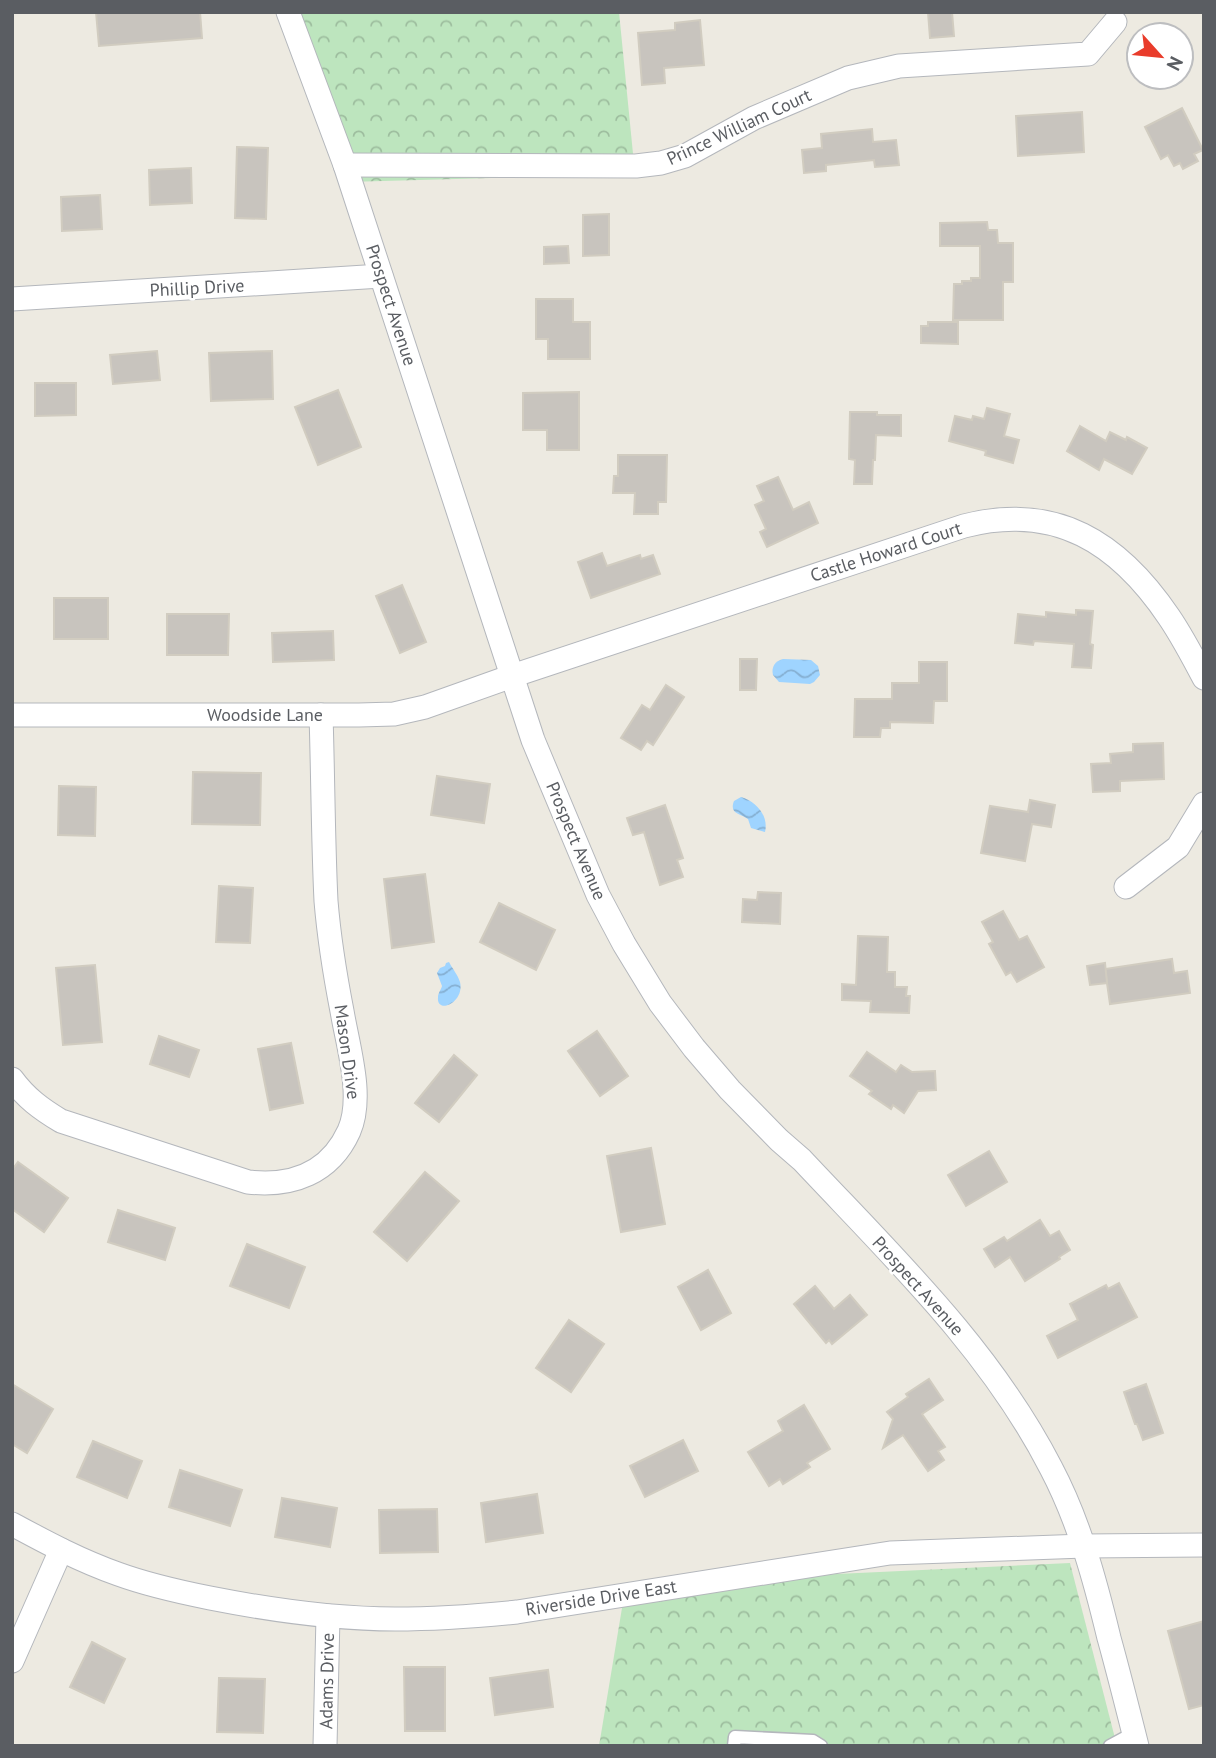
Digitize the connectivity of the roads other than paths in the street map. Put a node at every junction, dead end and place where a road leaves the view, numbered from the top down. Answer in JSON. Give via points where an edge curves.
{"nodes":[{"id":1,"x":288,"y":12,"type":"edge"},
{"id":2,"x":1115,"y":22,"type":"dead end"},
{"id":3,"x":345,"y":165,"type":"junction"},
{"id":4,"x":381,"y":276,"type":"junction"},
{"id":5,"x":12,"y":299,"type":"edge"},
{"id":6,"x":512,"y":676,"type":"junction"},
{"id":7,"x":1204,"y":678,"type":"edge"},
{"id":8,"x":12,"y":715,"type":"edge"},
{"id":9,"x":321,"y":715,"type":"junction"},
{"id":10,"x":1204,"y":804,"type":"edge"},
{"id":11,"x":1126,"y":887,"type":"dead end"},
{"id":12,"x":12,"y":1079,"type":"edge"},
{"id":13,"x":12,"y":1524,"type":"edge"},
{"id":14,"x":1204,"y":1545,"type":"edge"},
{"id":15,"x":1084,"y":1546,"type":"junction"},
{"id":16,"x":61,"y":1550,"type":"junction"},
{"id":17,"x":328,"y":1616,"type":"junction"},
{"id":18,"x":12,"y":1661,"type":"edge"},
{"id":19,"x":1136,"y":1739,"type":"edge"},
{"id":20,"x":325,"y":1746,"type":"edge"},
{"id":21,"x":734,"y":1746,"type":"edge"},
{"id":22,"x":821,"y":1746,"type":"edge"},
{"id":23,"x":1110,"y":1746,"type":"edge"}],
"edges":[{"from":1,"to":3,"type":"street","name":"Prospect Avenue"},
{"from":2,"to":3,"type":"street","name":"Prince William Court","via":[[1088,54],[899,66],[848,78],[754,118],[685,156],[661,163]]},
{"from":3,"to":4,"type":"street","name":"Prospect Avenue"},
{"from":4,"to":5,"type":"street","name":"Phillip Drive"},
{"from":4,"to":6,"type":"street","name":"Prospect Avenue"},
{"from":6,"to":7,"type":"street","name":"Castle Howard Court","via":[[964,526],[1006,518],[1064,526],[1115,555],[1170,617]]},
{"from":6,"to":9,"type":"street","name":"Woodside Lane","via":[[425,708],[394,714]]},
{"from":6,"to":15,"type":"street","name":"Prospect Avenue","via":[[533,740],[598,895],[660,1003],[730,1090],[821,1180],[979,1355],[1052,1468]]},
{"from":8,"to":9,"type":"street","name":"Woodside Lane"},
{"from":9,"to":12,"type":"street","name":"Mason Drive","via":[[327,903],[356,1091],[355,1111],[339,1147],[310,1174],[290,1182],[248,1182],[61,1121],[41,1109]]},
{"from":10,"to":11,"type":"street","via":[[1178,847]]},
{"from":13,"to":16,"type":"street","name":"Riverside Drive East"},
{"from":14,"to":15,"type":"street","name":"Riverside Drive East"},
{"from":15,"to":17,"type":"street","name":"Riverside Drive East","via":[[890,1553],[517,1612],[394,1619]]},
{"from":15,"to":19,"type":"street","name":"Prospect Avenue"},
{"from":16,"to":17,"type":"street","name":"Riverside Drive East","via":[[119,1574],[182,1592]]},
{"from":16,"to":18,"type":"street"},
{"from":17,"to":20,"type":"street","name":"Adams Drive"},
{"from":19,"to":23,"type":"lane"},
{"from":21,"to":22,"type":"lane","via":[[735,1737],[813,1741]]}]}
